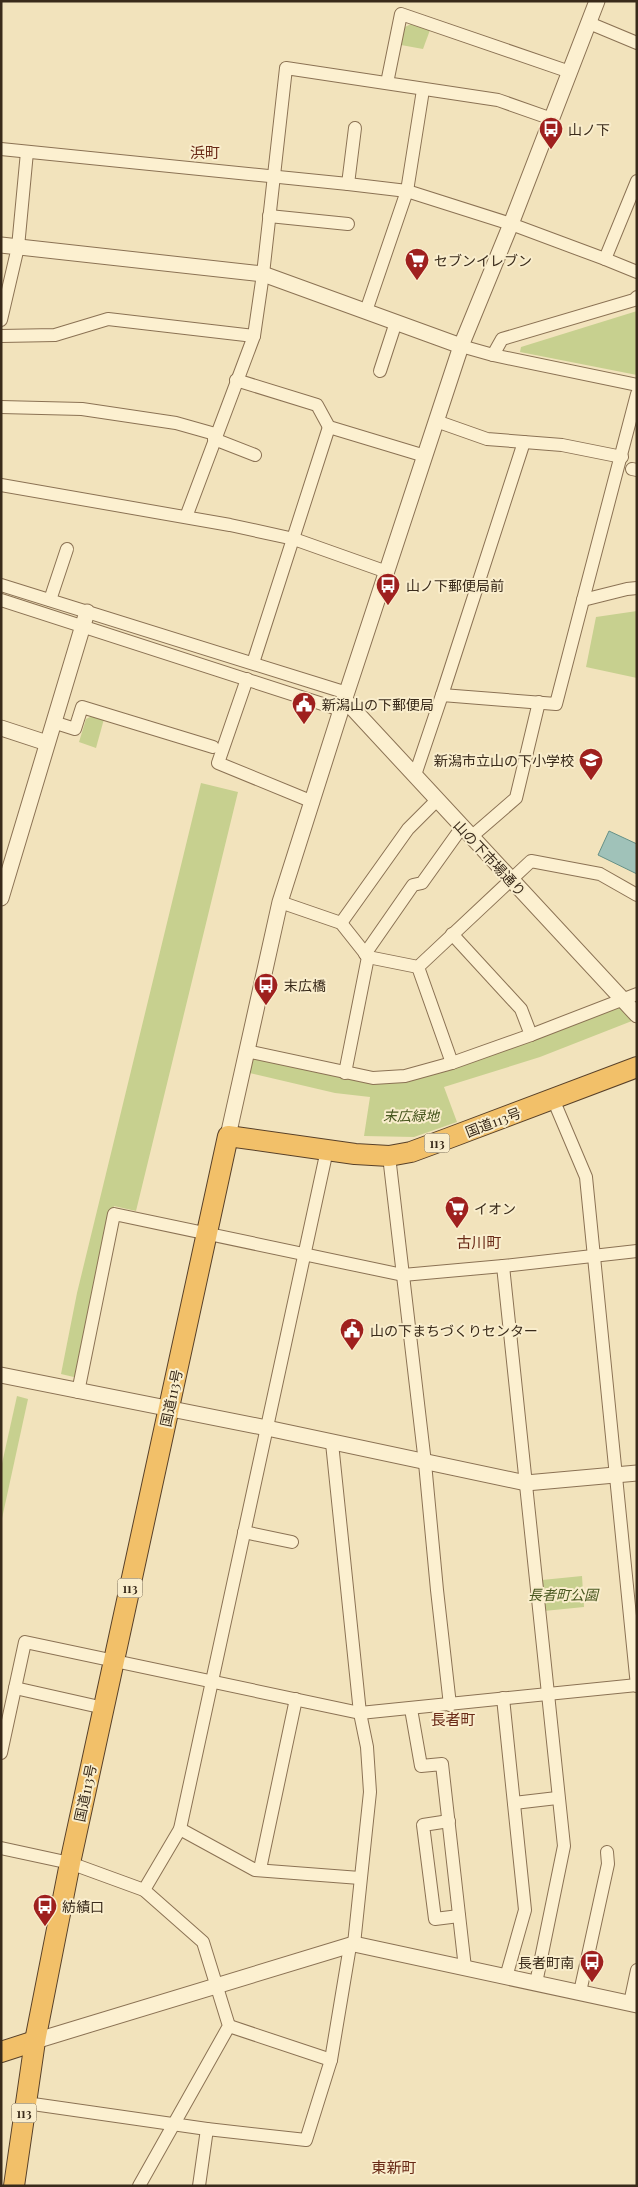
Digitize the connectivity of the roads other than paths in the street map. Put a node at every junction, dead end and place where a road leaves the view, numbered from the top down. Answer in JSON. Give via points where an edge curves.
{"nodes":[{"id":1,"x":597,"y":1,"type":"edge"},
{"id":2,"x":589,"y":23,"type":"junction"},
{"id":3,"x":637,"y":43,"type":"edge"},
{"id":4,"x":570,"y":72,"type":"junction"},
{"id":5,"x":387,"y":83,"type":"junction"},
{"id":6,"x":423,"y":90,"type":"junction"},
{"id":7,"x":552,"y":119,"type":"junction"},
{"id":8,"x":355,"y":128,"type":"dead end"},
{"id":9,"x":1,"y":149,"type":"edge"},
{"id":10,"x":27,"y":152,"type":"junction"},
{"id":11,"x":274,"y":177,"type":"junction"},
{"id":12,"x":637,"y":181,"type":"edge"},
{"id":13,"x":348,"y":184,"type":"junction"},
{"id":14,"x":407,"y":191,"type":"junction"},
{"id":15,"x":270,"y":216,"type":"junction"},
{"id":16,"x":348,"y":224,"type":"dead end"},
{"id":17,"x":511,"y":224,"type":"junction"},
{"id":18,"x":1,"y":245,"type":"edge"},
{"id":19,"x":18,"y":247,"type":"junction"},
{"id":20,"x":605,"y":259,"type":"junction"},
{"id":21,"x":637,"y":272,"type":"edge"},
{"id":22,"x":263,"y":274,"type":"junction"},
{"id":23,"x":637,"y":297,"type":"edge"},
{"id":24,"x":366,"y":311,"type":"junction"},
{"id":25,"x":1,"y":320,"type":"edge"},
{"id":26,"x":396,"y":322,"type":"junction"},
{"id":27,"x":1,"y":336,"type":"edge"},
{"id":28,"x":254,"y":336,"type":"junction"},
{"id":29,"x":461,"y":346,"type":"junction"},
{"id":30,"x":493,"y":354,"type":"junction"},
{"id":31,"x":380,"y":371,"type":"dead end"},
{"id":32,"x":236,"y":380,"type":"junction"},
{"id":33,"x":637,"y":385,"type":"edge"},
{"id":34,"x":637,"y":394,"type":"edge"},
{"id":35,"x":1,"y":398,"type":"edge"},
{"id":36,"x":2,"y":407,"type":"edge"},
{"id":37,"x":436,"y":420,"type":"junction"},
{"id":38,"x":329,"y":427,"type":"junction"},
{"id":39,"x":215,"y":437,"type":"junction"},
{"id":40,"x":524,"y":442,"type":"junction"},
{"id":41,"x":255,"y":455,"type":"dead end"},
{"id":42,"x":425,"y":456,"type":"junction"},
{"id":43,"x":622,"y":457,"type":"junction"},
{"id":44,"x":1,"y":485,"type":"edge"},
{"id":45,"x":186,"y":517,"type":"junction"},
{"id":46,"x":294,"y":540,"type":"junction"},
{"id":47,"x":67,"y":549,"type":"dead end"},
{"id":48,"x":387,"y":572,"type":"junction"},
{"id":49,"x":1,"y":585,"type":"edge"},
{"id":50,"x":637,"y":588,"type":"edge"},
{"id":51,"x":1,"y":600,"type":"edge"},
{"id":52,"x":50,"y":600,"type":"junction"},
{"id":53,"x":583,"y":600,"type":"junction"},
{"id":54,"x":84,"y":619,"type":"junction"},
{"id":55,"x":253,"y":663,"type":"junction"},
{"id":56,"x":247,"y":679,"type":"junction"},
{"id":57,"x":442,"y":695,"type":"junction"},
{"id":58,"x":344,"y":701,"type":"junction"},
{"id":59,"x":539,"y":702,"type":"junction"},
{"id":60,"x":53,"y":722,"type":"junction"},
{"id":61,"x":1,"y":728,"type":"edge"},
{"id":62,"x":47,"y":743,"type":"junction"},
{"id":63,"x":213,"y":747,"type":"dead end"},
{"id":64,"x":415,"y":775,"type":"junction"},
{"id":65,"x":437,"y":800,"type":"junction"},
{"id":66,"x":313,"y":802,"type":"junction"},
{"id":67,"x":467,"y":832,"type":"junction"},
{"id":68,"x":511,"y":880,"type":"junction"},
{"id":69,"x":2,"y":894,"type":"edge"},
{"id":70,"x":637,"y":895,"type":"edge"},
{"id":71,"x":280,"y":902,"type":"junction"},
{"id":72,"x":341,"y":923,"type":"junction"},
{"id":73,"x":452,"y":934,"type":"junction"},
{"id":74,"x":367,"y":956,"type":"junction"},
{"id":75,"x":418,"y":967,"type":"junction"},
{"id":76,"x":637,"y":994,"type":"edge"},
{"id":77,"x":622,"y":999,"type":"junction"},
{"id":78,"x":637,"y":1015,"type":"edge"},
{"id":79,"x":531,"y":1035,"type":"junction"},
{"id":80,"x":246,"y":1052,"type":"junction"},
{"id":81,"x":452,"y":1063,"type":"junction"},
{"id":82,"x":637,"y":1068,"type":"edge"},
{"id":83,"x":345,"y":1073,"type":"junction"},
{"id":84,"x":553,"y":1099,"type":"junction"},
{"id":85,"x":228,"y":1136,"type":"junction"},
{"id":86,"x":327,"y":1150,"type":"junction"},
{"id":87,"x":389,"y":1156,"type":"junction"},
{"id":88,"x":206,"y":1235,"type":"junction"},
{"id":89,"x":637,"y":1251,"type":"edge"},
{"id":90,"x":305,"y":1255,"type":"junction"},
{"id":91,"x":593,"y":1256,"type":"junction"},
{"id":92,"x":503,"y":1266,"type":"junction"},
{"id":93,"x":403,"y":1275,"type":"junction"},
{"id":94,"x":1,"y":1375,"type":"edge"},
{"id":95,"x":78,"y":1392,"type":"junction"},
{"id":96,"x":169,"y":1409,"type":"junction"},
{"id":97,"x":267,"y":1428,"type":"junction"},
{"id":98,"x":332,"y":1444,"type":"junction"},
{"id":99,"x":425,"y":1463,"type":"junction"},
{"id":100,"x":637,"y":1473,"type":"edge"},
{"id":101,"x":615,"y":1475,"type":"junction"},
{"id":102,"x":526,"y":1483,"type":"junction"},
{"id":103,"x":244,"y":1532,"type":"junction"},
{"id":104,"x":292,"y":1542,"type":"dead end"},
{"id":105,"x":114,"y":1661,"type":"junction"},
{"id":106,"x":212,"y":1682,"type":"junction"},
{"id":107,"x":637,"y":1685,"type":"edge"},
{"id":108,"x":10,"y":1694,"type":"edge"},
{"id":109,"x":547,"y":1694,"type":"junction"},
{"id":110,"x":503,"y":1698,"type":"junction"},
{"id":111,"x":296,"y":1699,"type":"junction"},
{"id":112,"x":450,"y":1705,"type":"junction"},
{"id":113,"x":104,"y":1708,"type":"junction"},
{"id":114,"x":411,"y":1709,"type":"junction"},
{"id":115,"x":360,"y":1713,"type":"junction"},
{"id":116,"x":1,"y":1753,"type":"edge"},
{"id":117,"x":557,"y":1798,"type":"junction"},
{"id":118,"x":514,"y":1803,"type":"junction"},
{"id":119,"x":449,"y":1821,"type":"junction"},
{"id":120,"x":180,"y":1829,"type":"junction"},
{"id":121,"x":1,"y":1848,"type":"edge"},
{"id":122,"x":607,"y":1852,"type":"dead end"},
{"id":123,"x":70,"y":1863,"type":"junction"},
{"id":124,"x":260,"y":1869,"type":"junction"},
{"id":125,"x":360,"y":1878,"type":"junction"},
{"id":126,"x":144,"y":1890,"type":"junction"},
{"id":127,"x":459,"y":1916,"type":"junction"},
{"id":128,"x":352,"y":1945,"type":"junction"},
{"id":129,"x":465,"y":1968,"type":"junction"},
{"id":130,"x":637,"y":1970,"type":"edge"},
{"id":131,"x":506,"y":1977,"type":"junction"},
{"id":132,"x":536,"y":1983,"type":"junction"},
{"id":133,"x":216,"y":1986,"type":"junction"},
{"id":134,"x":580,"y":1992,"type":"junction"},
{"id":135,"x":634,"y":2004,"type":"edge"},
{"id":136,"x":229,"y":2026,"type":"junction"},
{"id":137,"x":36,"y":2041,"type":"junction"},
{"id":138,"x":1,"y":2052,"type":"edge"},
{"id":139,"x":331,"y":2060,"type":"junction"},
{"id":140,"x":26,"y":2103,"type":"junction"},
{"id":141,"x":174,"y":2124,"type":"junction"},
{"id":142,"x":208,"y":2129,"type":"junction"},
{"id":143,"x":14,"y":2186,"type":"edge"},
{"id":144,"x":139,"y":2186,"type":"edge"},
{"id":145,"x":200,"y":2186,"type":"edge"}],
"edges":[{"from":1,"to":2,"type":"street"},
{"from":2,"to":3,"type":"street"},
{"from":2,"to":4,"type":"street"},
{"from":4,"to":5,"type":"street","via":[[400,14]]},
{"from":4,"to":7,"type":"street"},
{"from":5,"to":6,"type":"street"},
{"from":5,"to":11,"type":"street","via":[[286,68]]},
{"from":6,"to":7,"type":"street","via":[[498,100]]},
{"from":6,"to":14,"type":"street"},
{"from":7,"to":17,"type":"street"},
{"from":8,"to":13,"type":"street"},
{"from":9,"to":10,"type":"street"},
{"from":10,"to":11,"type":"street"},
{"from":10,"to":19,"type":"street"},
{"from":11,"to":13,"type":"street"},
{"from":11,"to":15,"type":"street"},
{"from":12,"to":20,"type":"street"},
{"from":13,"to":14,"type":"street"},
{"from":14,"to":17,"type":"street"},
{"from":14,"to":24,"type":"street"},
{"from":15,"to":16,"type":"street"},
{"from":15,"to":22,"type":"street"},
{"from":17,"to":20,"type":"street"},
{"from":17,"to":29,"type":"street"},
{"from":18,"to":19,"type":"street"},
{"from":19,"to":22,"type":"street"},
{"from":19,"to":25,"type":"street"},
{"from":20,"to":21,"type":"street"},
{"from":22,"to":24,"type":"street"},
{"from":22,"to":28,"type":"street"},
{"from":23,"to":30,"type":"street","via":[[502,339]]},
{"from":24,"to":26,"type":"street"},
{"from":26,"to":29,"type":"street"},
{"from":26,"to":31,"type":"street"},
{"from":27,"to":28,"type":"street","via":[[55,335],[108,319]]},
{"from":28,"to":32,"type":"street"},
{"from":29,"to":30,"type":"street"},
{"from":29,"to":37,"type":"street"},
{"from":30,"to":33,"type":"street"},
{"from":32,"to":38,"type":"street","via":[[317,405]]},
{"from":32,"to":39,"type":"street"},
{"from":34,"to":43,"type":"street"},
{"from":35,"to":36,"type":"street"},
{"from":36,"to":39,"type":"street","via":[[82,409],[176,423]]},
{"from":37,"to":40,"type":"street","via":[[487,439]]},
{"from":37,"to":42,"type":"street"},
{"from":38,"to":42,"type":"street"},
{"from":38,"to":46,"type":"street"},
{"from":39,"to":41,"type":"street"},
{"from":39,"to":45,"type":"street"},
{"from":40,"to":43,"type":"street","via":[[562,445]]},
{"from":40,"to":57,"type":"street"},
{"from":42,"to":48,"type":"street"},
{"from":43,"to":53,"type":"street"},
{"from":44,"to":45,"type":"street"},
{"from":45,"to":46,"type":"street"},
{"from":46,"to":48,"type":"street"},
{"from":46,"to":55,"type":"street"},
{"from":47,"to":52,"type":"street"},
{"from":48,"to":58,"type":"street"},
{"from":49,"to":52,"type":"street"},
{"from":50,"to":53,"type":"street"},
{"from":51,"to":54,"type":"street"},
{"from":52,"to":54,"type":"street"},
{"from":53,"to":59,"type":"street","via":[[556,704]]},
{"from":54,"to":55,"type":"street"},
{"from":54,"to":56,"type":"street"},
{"from":54,"to":60,"type":"street"},
{"from":55,"to":58,"type":"street"},
{"from":56,"to":58,"type":"street"},
{"from":56,"to":66,"type":"street","via":[[218,763]]},
{"from":57,"to":59,"type":"street"},
{"from":57,"to":64,"type":"street"},
{"from":58,"to":64,"type":"street","name":"山の下市場通り"},
{"from":58,"to":66,"type":"street"},
{"from":59,"to":67,"type":"street","via":[[516,798]]},
{"from":60,"to":62,"type":"street"},
{"from":60,"to":63,"type":"street","via":[[75,729],[82,707]]},
{"from":61,"to":62,"type":"street"},
{"from":62,"to":69,"type":"street"},
{"from":64,"to":65,"type":"street","name":"山の下市場通り"},
{"from":65,"to":67,"type":"street","name":"山の下市場通り"},
{"from":65,"to":72,"type":"street","via":[[408,829]]},
{"from":66,"to":71,"type":"street"},
{"from":67,"to":68,"type":"street","name":"山の下市場通り"},
{"from":67,"to":74,"type":"street","via":[[422,883],[413,885]]},
{"from":68,"to":70,"type":"street","via":[[531,861],[600,874]]},
{"from":68,"to":73,"type":"street"},
{"from":68,"to":77,"type":"street","name":"山の下市場通り"},
{"from":71,"to":72,"type":"street"},
{"from":71,"to":80,"type":"street"},
{"from":72,"to":74,"type":"street"},
{"from":73,"to":75,"type":"street"},
{"from":73,"to":79,"type":"street","via":[[521,1009]]},
{"from":74,"to":75,"type":"street"},
{"from":74,"to":83,"type":"street"},
{"from":75,"to":81,"type":"street"},
{"from":76,"to":77,"type":"street"},
{"from":77,"to":78,"type":"street","name":"山の下市場通り"},
{"from":77,"to":79,"type":"street"},
{"from":79,"to":81,"type":"street"},
{"from":80,"to":83,"type":"street"},
{"from":80,"to":85,"type":"street"},
{"from":81,"to":83,"type":"street","via":[[404,1076],[373,1078]]},
{"from":82,"to":84,"type":"highway","name":"国道113号","number":"113"},
{"from":84,"to":87,"type":"highway","name":"国道113号","number":"113","via":[[411,1152]]},
{"from":84,"to":91,"type":"street","via":[[586,1177]]},
{"from":85,"to":86,"type":"highway","name":"国道113号","number":"113"},
{"from":85,"to":88,"type":"highway","name":"国道113号","number":"113"},
{"from":86,"to":87,"type":"highway","name":"国道113号","number":"113"},
{"from":86,"to":90,"type":"street"},
{"from":87,"to":93,"type":"street"},
{"from":88,"to":90,"type":"street"},
{"from":88,"to":95,"type":"street","via":[[114,1214]]},
{"from":88,"to":96,"type":"highway","name":"国道113号","number":"113"},
{"from":89,"to":91,"type":"street"},
{"from":90,"to":93,"type":"street"},
{"from":90,"to":97,"type":"street"},
{"from":91,"to":92,"type":"street"},
{"from":91,"to":101,"type":"street"},
{"from":92,"to":93,"type":"street"},
{"from":92,"to":102,"type":"street"},
{"from":93,"to":99,"type":"street"},
{"from":94,"to":95,"type":"street"},
{"from":95,"to":96,"type":"street"},
{"from":96,"to":97,"type":"street"},
{"from":96,"to":105,"type":"highway","name":"国道113号","number":"113"},
{"from":97,"to":98,"type":"street"},
{"from":97,"to":103,"type":"street"},
{"from":98,"to":99,"type":"street"},
{"from":98,"to":115,"type":"street"},
{"from":99,"to":102,"type":"street"},
{"from":99,"to":112,"type":"street"},
{"from":100,"to":101,"type":"street"},
{"from":101,"to":102,"type":"street"},
{"from":101,"to":107,"type":"street"},
{"from":102,"to":109,"type":"street"},
{"from":103,"to":104,"type":"street"},
{"from":103,"to":106,"type":"street"},
{"from":105,"to":106,"type":"street"},
{"from":105,"to":108,"type":"street","via":[[26,1642]]},
{"from":105,"to":113,"type":"highway","name":"国道113号","number":"113"},
{"from":106,"to":111,"type":"street"},
{"from":106,"to":120,"type":"street"},
{"from":107,"to":109,"type":"street"},
{"from":108,"to":113,"type":"street"},
{"from":108,"to":116,"type":"street"},
{"from":109,"to":110,"type":"street"},
{"from":109,"to":117,"type":"street"},
{"from":110,"to":112,"type":"street"},
{"from":110,"to":118,"type":"street"},
{"from":111,"to":115,"type":"street"},
{"from":111,"to":124,"type":"street"},
{"from":112,"to":114,"type":"street"},
{"from":113,"to":123,"type":"highway","name":"国道113号","number":"113"},
{"from":114,"to":115,"type":"street"},
{"from":114,"to":119,"type":"street","via":[[421,1766],[442,1764]]},
{"from":115,"to":125,"type":"street","via":[[367,1747],[370,1792]]},
{"from":117,"to":118,"type":"street"},
{"from":117,"to":132,"type":"street","via":[[564,1846]]},
{"from":118,"to":131,"type":"street","via":[[525,1910]]},
{"from":119,"to":127,"type":"street"},
{"from":119,"to":127,"type":"street","via":[[423,1825],[434,1919]]},
{"from":120,"to":124,"type":"street","via":[[255,1870]]},
{"from":120,"to":126,"type":"street"},
{"from":121,"to":123,"type":"street"},
{"from":122,"to":134,"type":"street","via":[[608,1864]]},
{"from":123,"to":126,"type":"street"},
{"from":123,"to":137,"type":"highway","name":"国道113号","number":"113"},
{"from":124,"to":125,"type":"street"},
{"from":125,"to":128,"type":"street"},
{"from":126,"to":133,"type":"street","via":[[203,1942]]},
{"from":127,"to":129,"type":"street"},
{"from":128,"to":129,"type":"street"},
{"from":128,"to":133,"type":"street"},
{"from":128,"to":139,"type":"street"},
{"from":129,"to":131,"type":"street"},
{"from":130,"to":135,"type":"street"},
{"from":131,"to":132,"type":"street"},
{"from":132,"to":134,"type":"street"},
{"from":133,"to":136,"type":"street"},
{"from":133,"to":137,"type":"street"},
{"from":134,"to":135,"type":"street"},
{"from":136,"to":139,"type":"street"},
{"from":136,"to":141,"type":"street"},
{"from":137,"to":138,"type":"highway"},
{"from":137,"to":140,"type":"highway","number":"113"},
{"from":139,"to":142,"type":"street","via":[[306,2140]]},
{"from":140,"to":141,"type":"street"},
{"from":140,"to":143,"type":"highway","number":"113"},
{"from":141,"to":142,"type":"street"},
{"from":141,"to":144,"type":"street"},
{"from":142,"to":145,"type":"street"}]}
